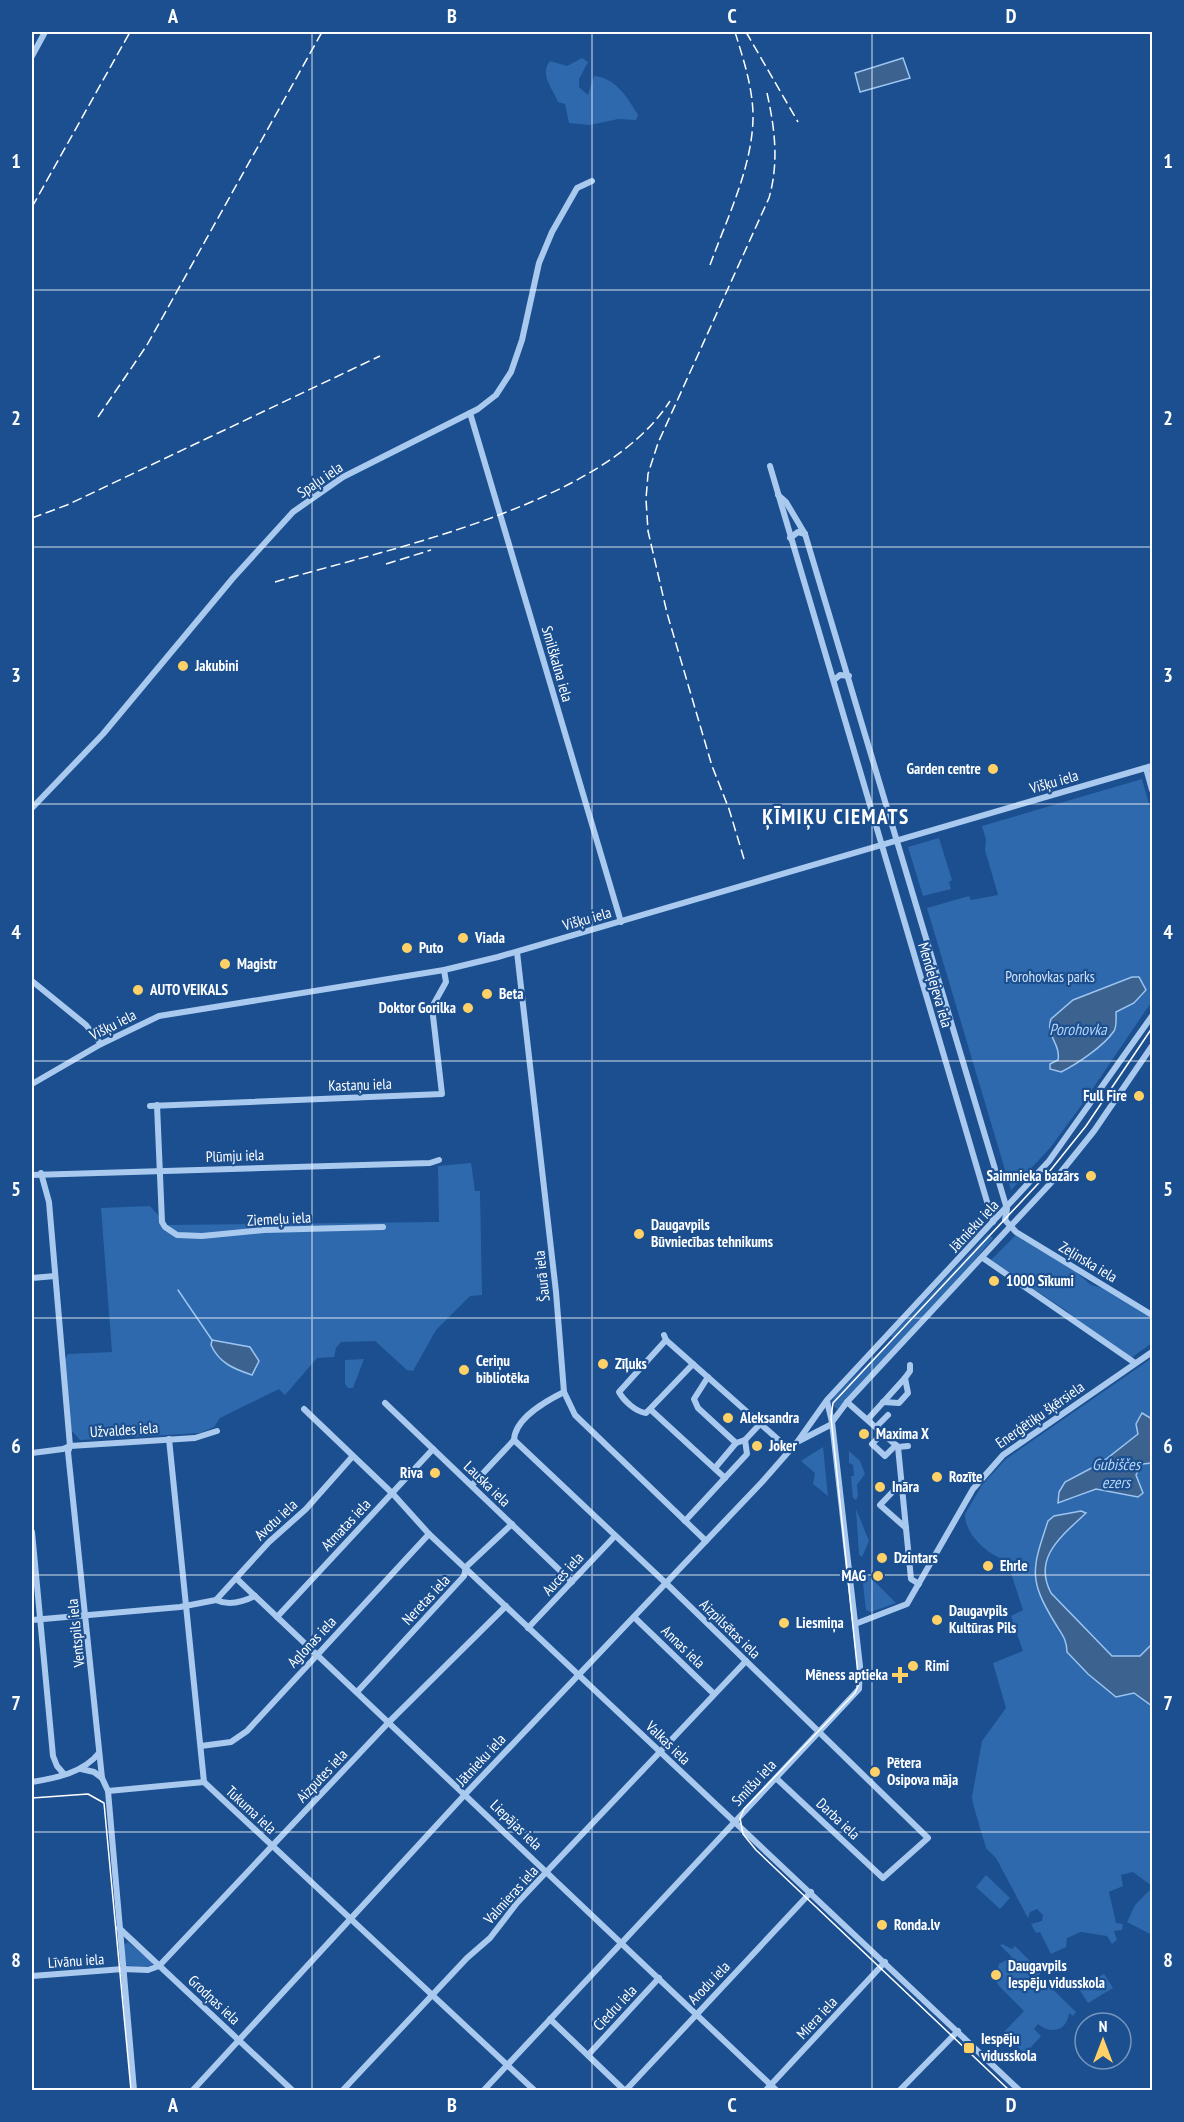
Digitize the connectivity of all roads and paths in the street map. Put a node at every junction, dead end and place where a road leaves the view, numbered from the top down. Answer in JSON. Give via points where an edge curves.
{"nodes":[{"id":1,"x":45,"y":32,"type":"edge"},
{"id":2,"x":32,"y":56,"type":"edge"},
{"id":3,"x":592,"y":181,"type":"dead end"},
{"id":4,"x":470,"y":413,"type":"junction"},
{"id":5,"x":770,"y":466,"type":"dead end"},
{"id":6,"x":778,"y":495,"type":"junction"},
{"id":7,"x":805,"y":534,"type":"junction"},
{"id":8,"x":790,"y":538,"type":"junction"},
{"id":9,"x":849,"y":676,"type":"junction"},
{"id":10,"x":834,"y":680,"type":"junction"},
{"id":11,"x":867,"y":738,"type":"junction"},
{"id":12,"x":852,"y":742,"type":"junction"},
{"id":13,"x":1149,"y":767,"type":"edge"},
{"id":14,"x":1152,"y":790,"type":"edge"},
{"id":15,"x":32,"y":808,"type":"edge"},
{"id":16,"x":898,"y":840,"type":"junction"},
{"id":17,"x":881,"y":845,"type":"junction"},
{"id":18,"x":621,"y":922,"type":"junction"},
{"id":19,"x":517,"y":951,"type":"junction"},
{"id":20,"x":444,"y":970,"type":"junction"},
{"id":21,"x":32,"y":981,"type":"edge"},
{"id":22,"x":1152,"y":1016,"type":"edge"},
{"id":23,"x":101,"y":1044,"type":"junction"},
{"id":24,"x":1152,"y":1046,"type":"edge"},
{"id":25,"x":32,"y":1084,"type":"edge"},
{"id":26,"x":439,"y":1160,"type":"dead end"},
{"id":27,"x":161,"y":1170,"type":"junction"},
{"id":28,"x":41,"y":1173,"type":"junction"},
{"id":29,"x":32,"y":1174,"type":"edge"},
{"id":30,"x":1007,"y":1209,"type":"junction"},
{"id":31,"x":1005,"y":1220,"type":"junction"},
{"id":32,"x":993,"y":1222,"type":"junction"},
{"id":33,"x":383,"y":1227,"type":"dead end"},
{"id":34,"x":1012,"y":1227,"type":"junction"},
{"id":35,"x":983,"y":1258,"type":"junction"},
{"id":36,"x":55,"y":1276,"type":"junction"},
{"id":37,"x":32,"y":1278,"type":"edge"},
{"id":38,"x":1152,"y":1315,"type":"edge"},
{"id":39,"x":1152,"y":1352,"type":"edge"},
{"id":40,"x":693,"y":1364,"type":"junction"},
{"id":41,"x":1136,"y":1364,"type":"junction"},
{"id":42,"x":910,"y":1365,"type":"dead end"},
{"id":43,"x":708,"y":1377,"type":"junction"},
{"id":44,"x":904,"y":1378,"type":"junction"},
{"id":45,"x":564,"y":1392,"type":"junction"},
{"id":46,"x":827,"y":1400,"type":"junction"},
{"id":47,"x":847,"y":1402,"type":"junction"},
{"id":48,"x":883,"y":1402,"type":"junction"},
{"id":49,"x":385,"y":1403,"type":"dead end"},
{"id":50,"x":304,"y":1409,"type":"dead end"},
{"id":51,"x":651,"y":1410,"type":"junction"},
{"id":52,"x":888,"y":1415,"type":"dead end"},
{"id":53,"x":868,"y":1419,"type":"junction"},
{"id":54,"x":832,"y":1423,"type":"junction"},
{"id":55,"x":760,"y":1424,"type":"junction"},
{"id":56,"x":876,"y":1427,"type":"junction"},
{"id":57,"x":217,"y":1431,"type":"dead end"},
{"id":58,"x":883,"y":1433,"type":"junction"},
{"id":59,"x":169,"y":1439,"type":"junction"},
{"id":60,"x":514,"y":1440,"type":"junction"},
{"id":61,"x":745,"y":1440,"type":"junction"},
{"id":62,"x":798,"y":1441,"type":"junction"},
{"id":63,"x":736,"y":1443,"type":"junction"},
{"id":64,"x":70,"y":1446,"type":"junction"},
{"id":65,"x":897,"y":1446,"type":"junction"},
{"id":66,"x":908,"y":1446,"type":"dead end"},
{"id":67,"x":433,"y":1449,"type":"junction"},
{"id":68,"x":790,"y":1450,"type":"junction"},
{"id":69,"x":32,"y":1453,"type":"edge"},
{"id":70,"x":352,"y":1457,"type":"junction"},
{"id":71,"x":715,"y":1468,"type":"junction"},
{"id":72,"x":725,"y":1478,"type":"junction"},
{"id":73,"x":902,"y":1482,"type":"junction"},
{"id":74,"x":472,"y":1485,"type":"junction"},
{"id":75,"x":393,"y":1494,"type":"junction"},
{"id":76,"x":685,"y":1521,"type":"junction"},
{"id":77,"x":512,"y":1524,"type":"junction"},
{"id":78,"x":906,"y":1528,"type":"junction"},
{"id":79,"x":32,"y":1533,"type":"edge"},
{"id":80,"x":429,"y":1534,"type":"junction"},
{"id":81,"x":614,"y":1537,"type":"junction"},
{"id":82,"x":706,"y":1541,"type":"junction"},
{"id":83,"x":466,"y":1567,"type":"junction"},
{"id":84,"x":237,"y":1579,"type":"junction"},
{"id":85,"x":572,"y":1582,"type":"junction"},
{"id":86,"x":666,"y":1584,"type":"junction"},
{"id":87,"x":919,"y":1584,"type":"junction"},
{"id":88,"x":255,"y":1596,"type":"junction"},
{"id":89,"x":216,"y":1600,"type":"junction"},
{"id":90,"x":186,"y":1606,"type":"junction"},
{"id":91,"x":506,"y":1606,"type":"junction"},
{"id":92,"x":86,"y":1615,"type":"junction"},
{"id":93,"x":277,"y":1617,"type":"junction"},
{"id":94,"x":634,"y":1617,"type":"junction"},
{"id":95,"x":40,"y":1619,"type":"junction"},
{"id":96,"x":32,"y":1620,"type":"edge"},
{"id":97,"x":855,"y":1623,"type":"junction"},
{"id":98,"x":528,"y":1628,"type":"junction"},
{"id":99,"x":317,"y":1654,"type":"junction"},
{"id":100,"x":746,"y":1661,"type":"junction"},
{"id":101,"x":579,"y":1674,"type":"junction"},
{"id":102,"x":357,"y":1692,"type":"junction"},
{"id":103,"x":714,"y":1695,"type":"junction"},
{"id":104,"x":389,"y":1722,"type":"junction"},
{"id":105,"x":819,"y":1733,"type":"junction"},
{"id":106,"x":201,"y":1746,"type":"junction"},
{"id":107,"x":660,"y":1752,"type":"junction"},
{"id":108,"x":99,"y":1753,"type":"junction"},
{"id":109,"x":80,"y":1769,"type":"junction"},
{"id":110,"x":64,"y":1774,"type":"junction"},
{"id":111,"x":102,"y":1778,"type":"junction"},
{"id":112,"x":776,"y":1778,"type":"junction"},
{"id":113,"x":32,"y":1782,"type":"edge"},
{"id":114,"x":204,"y":1782,"type":"junction"},
{"id":115,"x":108,"y":1791,"type":"junction"},
{"id":116,"x":466,"y":1794,"type":"junction"},
{"id":117,"x":735,"y":1822,"type":"junction"},
{"id":118,"x":273,"y":1847,"type":"junction"},
{"id":119,"x":548,"y":1872,"type":"junction"},
{"id":120,"x":883,"y":1878,"type":"joint"},
{"id":121,"x":812,"y":1892,"type":"junction"},
{"id":122,"x":352,"y":1920,"type":"junction"},
{"id":123,"x":119,"y":1928,"type":"junction"},
{"id":124,"x":622,"y":1942,"type":"junction"},
{"id":125,"x":885,"y":1962,"type":"junction"},
{"id":126,"x":159,"y":1966,"type":"junction"},
{"id":127,"x":123,"y":1969,"type":"junction"},
{"id":128,"x":32,"y":1976,"type":"edge"},
{"id":129,"x":659,"y":1978,"type":"junction"},
{"id":130,"x":432,"y":1996,"type":"junction"},
{"id":131,"x":696,"y":2014,"type":"junction"},
{"id":132,"x":550,"y":2019,"type":"junction"},
{"id":133,"x":957,"y":2031,"type":"junction"},
{"id":134,"x":240,"y":2041,"type":"junction"},
{"id":135,"x":589,"y":2054,"type":"junction"},
{"id":136,"x":507,"y":2065,"type":"junction"},
{"id":137,"x":771,"y":2089,"type":"edge"},
{"id":138,"x":134,"y":2091,"type":"edge"},
{"id":139,"x":193,"y":2091,"type":"edge"},
{"id":140,"x":291,"y":2091,"type":"edge"},
{"id":141,"x":343,"y":2091,"type":"edge"},
{"id":142,"x":484,"y":2091,"type":"edge"},
{"id":143,"x":534,"y":2091,"type":"edge"},
{"id":144,"x":625,"y":2091,"type":"edge"},
{"id":145,"x":900,"y":2091,"type":"edge"},
{"id":146,"x":1019,"y":2091,"type":"edge"}],
"edges":[{"from":1,"to":2,"type":"street"},
{"from":3,"to":4,"type":"street","name":"Spaļu iela","via":[[577,188],[539,262],[519,349],[505,384]]},
{"from":4,"to":15,"type":"street","name":"Spaļu iela","via":[[343,477],[293,512],[103,734]]},
{"from":4,"to":18,"type":"street","name":"Smilškalna iela"},
{"from":5,"to":6,"type":"street"},
{"from":6,"to":7,"type":"street","name":"Mendeļejeva iela"},
{"from":6,"to":8,"type":"street","name":"Mendeļejeva iela"},
{"from":7,"to":8,"type":"street","via":[[798,532]]},
{"from":7,"to":9,"type":"street","name":"Mendeļejeva iela"},
{"from":8,"to":10,"type":"street","name":"Mendeļejeva iela"},
{"from":9,"to":10,"type":"street","via":[[840,675]]},
{"from":9,"to":11,"type":"street","name":"Mendeļejeva iela"},
{"from":10,"to":12,"type":"street","name":"Mendeļejeva iela"},
{"from":11,"to":12,"type":"street"},
{"from":11,"to":16,"type":"street","name":"Mendeļejeva iela"},
{"from":12,"to":17,"type":"street","name":"Mendeļejeva iela"},
{"from":13,"to":14,"type":"street"},
{"from":13,"to":16,"type":"street","name":"Višķu iela"},
{"from":16,"to":17,"type":"street","name":"Višķu iela"},
{"from":16,"to":30,"type":"street","name":"Mendeļejeva iela"},
{"from":17,"to":18,"type":"street","name":"Višķu iela"},
{"from":17,"to":32,"type":"street","name":"Mendeļejeva iela"},
{"from":18,"to":19,"type":"street","name":"Višķu iela"},
{"from":19,"to":20,"type":"street","name":"Višķu iela"},
{"from":19,"to":45,"type":"street","name":"Šaurā iela"},
{"from":20,"to":23,"type":"street","name":"Višķu iela","via":[[169,1013]]},
{"from":20,"to":27,"type":"street","name":"Kastaņu iela","via":[[446,982],[432,1007],[442,1094],[154,1106]]},
{"from":21,"to":23,"type":"street","via":[[86,1025]]},
{"from":22,"to":30,"type":"street","name":"Jātnieku iela","via":[[1075,1128]]},
{"from":23,"to":25,"type":"street","name":"Višķu iela"},
{"from":24,"to":34,"type":"street","name":"Jātnieku iela","via":[[1094,1131]]},
{"from":26,"to":27,"type":"street","name":"Plūmju iela"},
{"from":27,"to":28,"type":"street","name":"Plūmju iela"},
{"from":27,"to":33,"type":"street","name":"Ziemeļu iela","via":[[162,1222],[177,1234]]},
{"from":28,"to":29,"type":"street","name":"Plūmju iela"},
{"from":28,"to":36,"type":"street","name":"Ventspils iela","via":[[49,1202]]},
{"from":30,"to":31,"type":"street","name":"Mendeļejeva iela"},
{"from":30,"to":32,"type":"street","name":"Jātnieku iela"},
{"from":31,"to":32,"type":"street"},
{"from":31,"to":34,"type":"street"},
{"from":32,"to":46,"type":"street","name":"Jātnieku iela"},
{"from":34,"to":35,"type":"street","name":"Jātnieku iela"},
{"from":34,"to":38,"type":"street","name":"Zeļinska iela"},
{"from":35,"to":41,"type":"street"},
{"from":35,"to":47,"type":"street","name":"Jātnieku iela"},
{"from":36,"to":37,"type":"street"},
{"from":36,"to":64,"type":"street","name":"Ventspils iela"},
{"from":39,"to":41,"type":"street","name":"Enerģētiķu šķērsiela"},
{"from":40,"to":43,"type":"street"},
{"from":40,"to":51,"type":"street"},
{"from":40,"to":51,"type":"street","via":[[665,1337],[619,1392],[640,1413]]},
{"from":41,"to":87,"type":"street","name":"Enerģētiķu šķērsiela","via":[[1023,1440],[986,1472]]},
{"from":42,"to":44,"type":"street"},
{"from":43,"to":55,"type":"street"},
{"from":43,"to":63,"type":"street","via":[[694,1399],[698,1408]]},
{"from":44,"to":48,"type":"street"},
{"from":44,"to":48,"type":"street","via":[[908,1393],[899,1403]]},
{"from":45,"to":60,"type":"street","via":[[535,1409],[514,1432]]},
{"from":45,"to":76,"type":"street","name":"Šaurā iela","via":[[575,1415]]},
{"from":46,"to":54,"type":"street","name":"Smilšu iela"},
{"from":46,"to":62,"type":"street","name":"Jātnieku iela"},
{"from":47,"to":53,"type":"street"},
{"from":47,"to":54,"type":"street","name":"Jātnieku iela"},
{"from":48,"to":53,"type":"street"},
{"from":49,"to":67,"type":"street","name":"Lauska iela"},
{"from":50,"to":70,"type":"street","name":"Valkas iela"},
{"from":51,"to":71,"type":"street"},
{"from":52,"to":56,"type":"street"},
{"from":53,"to":56,"type":"street"},
{"from":54,"to":62,"type":"street","name":"Jātnieku iela"},
{"from":54,"to":97,"type":"street","name":"Smilšu iela"},
{"from":55,"to":61,"type":"street"},
{"from":55,"to":68,"type":"street"},
{"from":56,"to":58,"type":"street"},
{"from":57,"to":59,"type":"street","name":"Užvaldes iela","via":[[195,1438]]},
{"from":58,"to":65,"type":"street"},
{"from":58,"to":65,"type":"street","via":[[872,1444],[885,1456]]},
{"from":59,"to":64,"type":"street","name":"Užvaldes iela"},
{"from":59,"to":90,"type":"street","name":"Tukuma iela"},
{"from":60,"to":74,"type":"street"},
{"from":60,"to":81,"type":"street","name":"Aizpilsētas iela"},
{"from":61,"to":63,"type":"street"},
{"from":61,"to":72,"type":"street","via":[[747,1454]]},
{"from":62,"to":68,"type":"street","name":"Jātnieku iela"},
{"from":63,"to":71,"type":"street"},
{"from":64,"to":69,"type":"street","name":"Užvaldes iela"},
{"from":64,"to":92,"type":"street","name":"Ventspils iela"},
{"from":65,"to":66,"type":"street"},
{"from":65,"to":73,"type":"street"},
{"from":67,"to":74,"type":"street","name":"Lauska iela"},
{"from":67,"to":75,"type":"street","name":"Atmatas iela"},
{"from":68,"to":82,"type":"street","name":"Jātnieku iela"},
{"from":70,"to":75,"type":"street","name":"Valkas iela"},
{"from":70,"to":84,"type":"street","name":"Avotu iela"},
{"from":71,"to":72,"type":"street"},
{"from":72,"to":76,"type":"street"},
{"from":73,"to":78,"type":"street"},
{"from":73,"to":78,"type":"street","via":[[880,1505]]},
{"from":74,"to":77,"type":"street","name":"Lauska iela"},
{"from":75,"to":80,"type":"street","name":"Valkas iela"},
{"from":75,"to":93,"type":"street","name":"Atmatas iela"},
{"from":76,"to":82,"type":"street","name":"Šaurā iela"},
{"from":77,"to":83,"type":"street","name":"Neretas iela"},
{"from":77,"to":85,"type":"street","name":"Lauska iela"},
{"from":78,"to":87,"type":"street","via":[[911,1579]]},
{"from":79,"to":95,"type":"street"},
{"from":80,"to":83,"type":"street","name":"Valkas iela"},
{"from":80,"to":99,"type":"street","name":"Aglonas iela"},
{"from":81,"to":85,"type":"street","name":"Auces iela"},
{"from":81,"to":86,"type":"street","name":"Aizpilsētas iela"},
{"from":82,"to":86,"type":"street","name":"Jātnieku iela"},
{"from":83,"to":91,"type":"street","name":"Valkas iela"},
{"from":83,"to":102,"type":"street","name":"Neretas iela","via":[[464,1576]]},
{"from":84,"to":88,"type":"street","name":"Liepājas iela"},
{"from":84,"to":89,"type":"street","name":"Avotu iela"},
{"from":85,"to":98,"type":"street","name":"Auces iela"},
{"from":86,"to":94,"type":"street","name":"Jātnieku iela"},
{"from":86,"to":100,"type":"street","name":"Aizpilsētas iela"},
{"from":87,"to":97,"type":"street","name":"Enerģētiķu šķērsiela","via":[[907,1604]]},
{"from":88,"to":89,"type":"street","via":[[224,1604]]},
{"from":88,"to":93,"type":"street","name":"Liepājas iela"},
{"from":89,"to":90,"type":"street"},
{"from":90,"to":92,"type":"street"},
{"from":90,"to":106,"type":"street","name":"Tukuma iela"},
{"from":91,"to":98,"type":"street","name":"Valkas iela"},
{"from":91,"to":104,"type":"street","name":"Aizputes iela"},
{"from":92,"to":95,"type":"street"},
{"from":92,"to":108,"type":"street","name":"Ventspils iela"},
{"from":93,"to":99,"type":"street","name":"Liepājas iela"},
{"from":94,"to":101,"type":"street","name":"Jātnieku iela"},
{"from":94,"to":103,"type":"street","name":"Annas iela"},
{"from":95,"to":96,"type":"street"},
{"from":95,"to":110,"type":"street","via":[[53,1756]]},
{"from":97,"to":105,"type":"street","name":"Smilšu iela","via":[[859,1689]]},
{"from":98,"to":101,"type":"street","name":"Valkas iela"},
{"from":99,"to":102,"type":"street","name":"Liepājas iela"},
{"from":99,"to":106,"type":"street","name":"Aglonas iela","via":[[247,1731],[231,1742]]},
{"from":100,"to":103,"type":"street","name":"Valmieras iela"},
{"from":100,"to":105,"type":"street","name":"Aizpilsētas iela"},
{"from":101,"to":107,"type":"street","name":"Valkas iela"},
{"from":101,"to":116,"type":"street","name":"Jātnieku iela"},
{"from":102,"to":104,"type":"street","name":"Liepājas iela"},
{"from":103,"to":107,"type":"street","name":"Valmieras iela"},
{"from":104,"to":116,"type":"street","name":"Liepājas iela"},
{"from":104,"to":118,"type":"street","name":"Aizputes iela"},
{"from":105,"to":112,"type":"street","name":"Smilšu iela"},
{"from":105,"to":120,"type":"street","name":"Aizpilsētas iela","via":[[928,1838]]},
{"from":106,"to":114,"type":"street","name":"Tukuma iela"},
{"from":107,"to":117,"type":"street","name":"Valkas iela"},
{"from":107,"to":119,"type":"street","name":"Valmieras iela"},
{"from":108,"to":109,"type":"street"},
{"from":108,"to":111,"type":"street","name":"Ventspils iela"},
{"from":109,"to":110,"type":"street"},
{"from":109,"to":111,"type":"street"},
{"from":110,"to":113,"type":"street"},
{"from":111,"to":115,"type":"street","name":"Ventspils iela"},
{"from":112,"to":117,"type":"street","name":"Smilšu iela"},
{"from":112,"to":120,"type":"street","name":"Darba iela"},
{"from":114,"to":115,"type":"street"},
{"from":114,"to":118,"type":"street","name":"Tukuma iela"},
{"from":115,"to":123,"type":"street","name":"Ventspils iela"},
{"from":116,"to":119,"type":"street","name":"Liepājas iela"},
{"from":116,"to":122,"type":"street","name":"Jātnieku iela"},
{"from":117,"to":121,"type":"street","name":"Valkas iela"},
{"from":117,"to":124,"type":"street","name":"Smilšu iela"},
{"from":118,"to":122,"type":"street","name":"Tukuma iela"},
{"from":118,"to":126,"type":"street","name":"Aizputes iela"},
{"from":119,"to":124,"type":"street","name":"Liepājas iela"},
{"from":119,"to":130,"type":"street","name":"Valmieras iela"},
{"from":121,"to":125,"type":"street","name":"Valkas iela"},
{"from":121,"to":131,"type":"street","name":"Arodu iela"},
{"from":122,"to":130,"type":"street","name":"Tukuma iela"},
{"from":122,"to":134,"type":"street","name":"Jātnieku iela"},
{"from":123,"to":126,"type":"street","name":"Grodņas iela"},
{"from":123,"to":127,"type":"street","name":"Ventspils iela"},
{"from":124,"to":129,"type":"street","name":"Liepājas iela"},
{"from":124,"to":132,"type":"street","name":"Smilšu iela"},
{"from":125,"to":133,"type":"street","name":"Valkas iela"},
{"from":125,"to":137,"type":"street","name":"Miera iela"},
{"from":126,"to":127,"type":"street","name":"Līvānu iela","via":[[148,1970]]},
{"from":126,"to":134,"type":"street","name":"Grodņas iela"},
{"from":127,"to":128,"type":"street","name":"Līvānu iela"},
{"from":127,"to":138,"type":"street","name":"Ventspils iela"},
{"from":129,"to":131,"type":"street","name":"Liepājas iela"},
{"from":129,"to":135,"type":"street","name":"Ciedru iela"},
{"from":130,"to":136,"type":"street","name":"Tukuma iela"},
{"from":130,"to":141,"type":"street","name":"Valmieras iela"},
{"from":131,"to":137,"type":"street","name":"Liepājas iela"},
{"from":131,"to":144,"type":"street","name":"Arodu iela"},
{"from":132,"to":135,"type":"street"},
{"from":132,"to":136,"type":"street","name":"Smilšu iela"},
{"from":133,"to":145,"type":"street"},
{"from":133,"to":146,"type":"street","name":"Valkas iela"},
{"from":134,"to":139,"type":"street","name":"Jātnieku iela"},
{"from":134,"to":140,"type":"street","name":"Grodņas iela"},
{"from":135,"to":144,"type":"street"},
{"from":136,"to":142,"type":"street","name":"Smilšu iela"},
{"from":136,"to":143,"type":"street","name":"Tukuma iela"}]}
